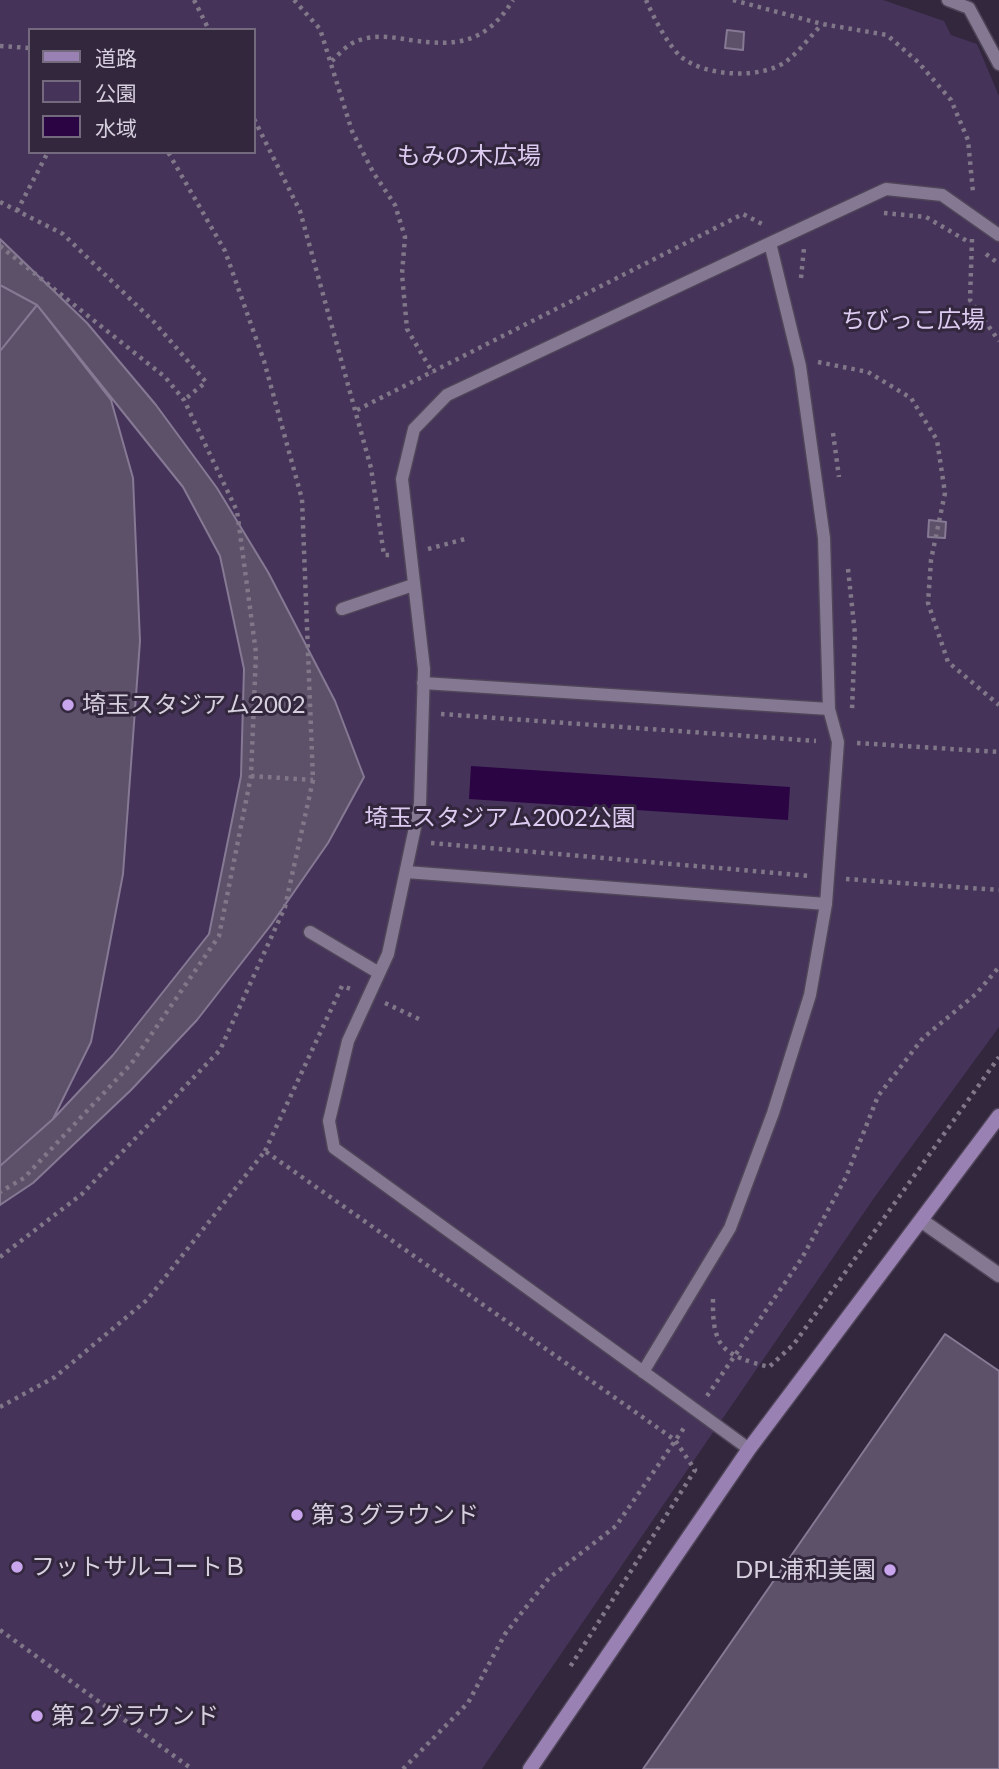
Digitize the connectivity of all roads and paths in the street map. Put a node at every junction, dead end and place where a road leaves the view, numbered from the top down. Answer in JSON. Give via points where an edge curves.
{"nodes":[{"id":1,"x":194,"y":0,"type":"edge"},
{"id":2,"x":294,"y":0,"type":"edge"},
{"id":3,"x":513,"y":0,"type":"edge"},
{"id":4,"x":646,"y":0,"type":"edge"},
{"id":5,"x":733,"y":0,"type":"edge"},
{"id":6,"x":948,"y":0,"type":"edge"},
{"id":7,"x":822,"y":24,"type":"junction"},
{"id":8,"x":208,"y":28,"type":"edge"},
{"id":9,"x":0,"y":46,"type":"edge"},
{"id":10,"x":28,"y":48,"type":"edge"},
{"id":11,"x":332,"y":61,"type":"junction"},
{"id":12,"x":999,"y":64,"type":"edge"},
{"id":13,"x":256,"y":123,"type":"edge"},
{"id":14,"x":47,"y":154,"type":"edge"},
{"id":15,"x":169,"y":154,"type":"edge"},
{"id":16,"x":974,"y":174,"type":"dead end"},
{"id":17,"x":0,"y":202,"type":"edge"},
{"id":18,"x":17,"y":211,"type":"junction"},
{"id":19,"x":999,"y":234,"type":"edge"},
{"id":20,"x":785,"y":236,"type":"junction"},
{"id":21,"x":770,"y":243,"type":"junction"},
{"id":22,"x":971,"y":243,"type":"dead end"},
{"id":23,"x":0,"y":246,"type":"edge"},
{"id":24,"x":804,"y":246,"type":"dead end"},
{"id":25,"x":999,"y":341,"type":"edge"},
{"id":26,"x":817,"y":362,"type":"dead end"},
{"id":27,"x":433,"y":373,"type":"junction"},
{"id":28,"x":184,"y":400,"type":"junction"},
{"id":29,"x":357,"y":410,"type":"junction"},
{"id":30,"x":384,"y":555,"type":"dead end"},
{"id":31,"x":413,"y":585,"type":"junction"},
{"id":32,"x":342,"y":609,"type":"dead end"},
{"id":33,"x":424,"y":683,"type":"junction"},
{"id":34,"x":999,"y":705,"type":"edge"},
{"id":35,"x":829,"y":709,"type":"junction"},
{"id":36,"x":423,"y":712,"type":"junction"},
{"id":37,"x":838,"y":742,"type":"junction"},
{"id":38,"x":999,"y":752,"type":"edge"},
{"id":39,"x":251,"y":776,"type":"junction"},
{"id":40,"x":313,"y":780,"type":"junction"},
{"id":41,"x":412,"y":841,"type":"junction"},
{"id":42,"x":405,"y":872,"type":"junction"},
{"id":43,"x":828,"y":878,"type":"junction"},
{"id":44,"x":999,"y":890,"type":"edge"},
{"id":45,"x":826,"y":904,"type":"junction"},
{"id":46,"x":310,"y":932,"type":"dead end"},
{"id":47,"x":999,"y":967,"type":"edge"},
{"id":48,"x":379,"y":974,"type":"junction"},
{"id":49,"x":342,"y":986,"type":"dead end"},
{"id":50,"x":999,"y":1057,"type":"edge"},
{"id":51,"x":999,"y":1116,"type":"edge"},
{"id":52,"x":265,"y":1151,"type":"junction"},
{"id":53,"x":0,"y":1192,"type":"edge"},
{"id":54,"x":922,"y":1221,"type":"junction"},
{"id":55,"x":0,"y":1257,"type":"edge"},
{"id":56,"x":999,"y":1275,"type":"edge"},
{"id":57,"x":714,"y":1326,"type":"dead end"},
{"id":58,"x":735,"y":1358,"type":"junction"},
{"id":59,"x":643,"y":1372,"type":"junction"},
{"id":60,"x":0,"y":1407,"type":"edge"},
{"id":61,"x":675,"y":1440,"type":"junction"},
{"id":62,"x":749,"y":1449,"type":"junction"},
{"id":63,"x":0,"y":1630,"type":"edge"},
{"id":64,"x":564,"y":1677,"type":"dead end"},
{"id":65,"x":192,"y":1769,"type":"edge"},
{"id":66,"x":403,"y":1769,"type":"edge"},
{"id":67,"x":530,"y":1769,"type":"edge"}],
"edges":[{"from":1,"to":8,"type":"path"},
{"from":2,"to":11,"type":"path","via":[[320,29]]},
{"from":3,"to":11,"type":"path","via":[[475,39],[449,42],[380,35],[355,41]]},
{"from":4,"to":7,"type":"path","via":[[681,57],[747,76],[786,62]]},
{"from":5,"to":7,"type":"path"},
{"from":6,"to":12,"type":"lane","via":[[969,8]]},
{"from":7,"to":16,"type":"path","via":[[887,35],[918,62],[951,100],[968,140]]},
{"from":9,"to":10,"type":"path"},
{"from":11,"to":27,"type":"path","via":[[352,131],[395,205],[405,237],[402,274],[407,329]]},
{"from":13,"to":29,"type":"path","via":[[300,211]]},
{"from":14,"to":18,"type":"path"},
{"from":15,"to":40,"type":"path","via":[[225,250],[264,361],[302,499]]},
{"from":17,"to":18,"type":"path"},
{"from":18,"to":28,"type":"path","via":[[63,234],[177,348],[206,382]]},
{"from":19,"to":20,"type":"lane","via":[[942,195],[886,189]]},
{"from":20,"to":21,"type":"lane"},
{"from":20,"to":24,"type":"path"},
{"from":20,"to":27,"type":"path","via":[[743,214]]},
{"from":21,"to":31,"type":"lane","via":[[447,395],[414,429],[402,479]]},
{"from":21,"to":35,"type":"lane","via":[[800,366],[824,538]]},
{"from":22,"to":25,"type":"path","via":[[970,300]]},
{"from":23,"to":28,"type":"path","via":[[165,377]]},
{"from":26,"to":34,"type":"path","via":[[868,372],[911,398],[937,440],[945,493],[931,560],[928,603],[948,662]]},
{"from":27,"to":29,"type":"path"},
{"from":28,"to":39,"type":"path","via":[[236,511],[256,653]]},
{"from":29,"to":30,"type":"path"},
{"from":31,"to":32,"type":"lane"},
{"from":31,"to":33,"type":"lane"},
{"from":33,"to":35,"type":"lane"},
{"from":33,"to":36,"type":"lane"},
{"from":35,"to":37,"type":"lane"},
{"from":36,"to":37,"type":"path"},
{"from":36,"to":41,"type":"lane","via":[[421,804]]},
{"from":37,"to":38,"type":"path"},
{"from":37,"to":43,"type":"lane"},
{"from":39,"to":40,"type":"path"},
{"from":39,"to":53,"type":"path","via":[[219,936],[131,1064],[24,1178]]},
{"from":40,"to":55,"type":"path","via":[[285,907],[220,1050],[82,1194]]},
{"from":41,"to":42,"type":"lane"},
{"from":41,"to":43,"type":"path"},
{"from":42,"to":45,"type":"lane"},
{"from":42,"to":48,"type":"lane"},
{"from":43,"to":44,"type":"path"},
{"from":43,"to":45,"type":"lane"},
{"from":45,"to":59,"type":"lane","via":[[810,995],[730,1227]]},
{"from":46,"to":48,"type":"lane"},
{"from":47,"to":58,"type":"path","via":[[976,994],[923,1038],[878,1096],[846,1177],[802,1258]]},
{"from":48,"to":59,"type":"lane","via":[[348,1041],[328,1122],[334,1148]]},
{"from":49,"to":52,"type":"path"},
{"from":50,"to":58,"type":"path","via":[[794,1344],[769,1367]]},
{"from":51,"to":54,"type":"street"},
{"from":52,"to":60,"type":"path","via":[[147,1300],[55,1377]]},
{"from":52,"to":61,"type":"path"},
{"from":54,"to":56,"type":"street"},
{"from":54,"to":62,"type":"street"},
{"from":57,"to":58,"type":"path","via":[[721,1345]]},
{"from":59,"to":62,"type":"lane"},
{"from":61,"to":64,"type":"path","via":[[695,1470]]},
{"from":61,"to":66,"type":"path","via":[[616,1525],[549,1578],[505,1633],[468,1703]]},
{"from":62,"to":67,"type":"street"},
{"from":63,"to":65,"type":"path"}]}
